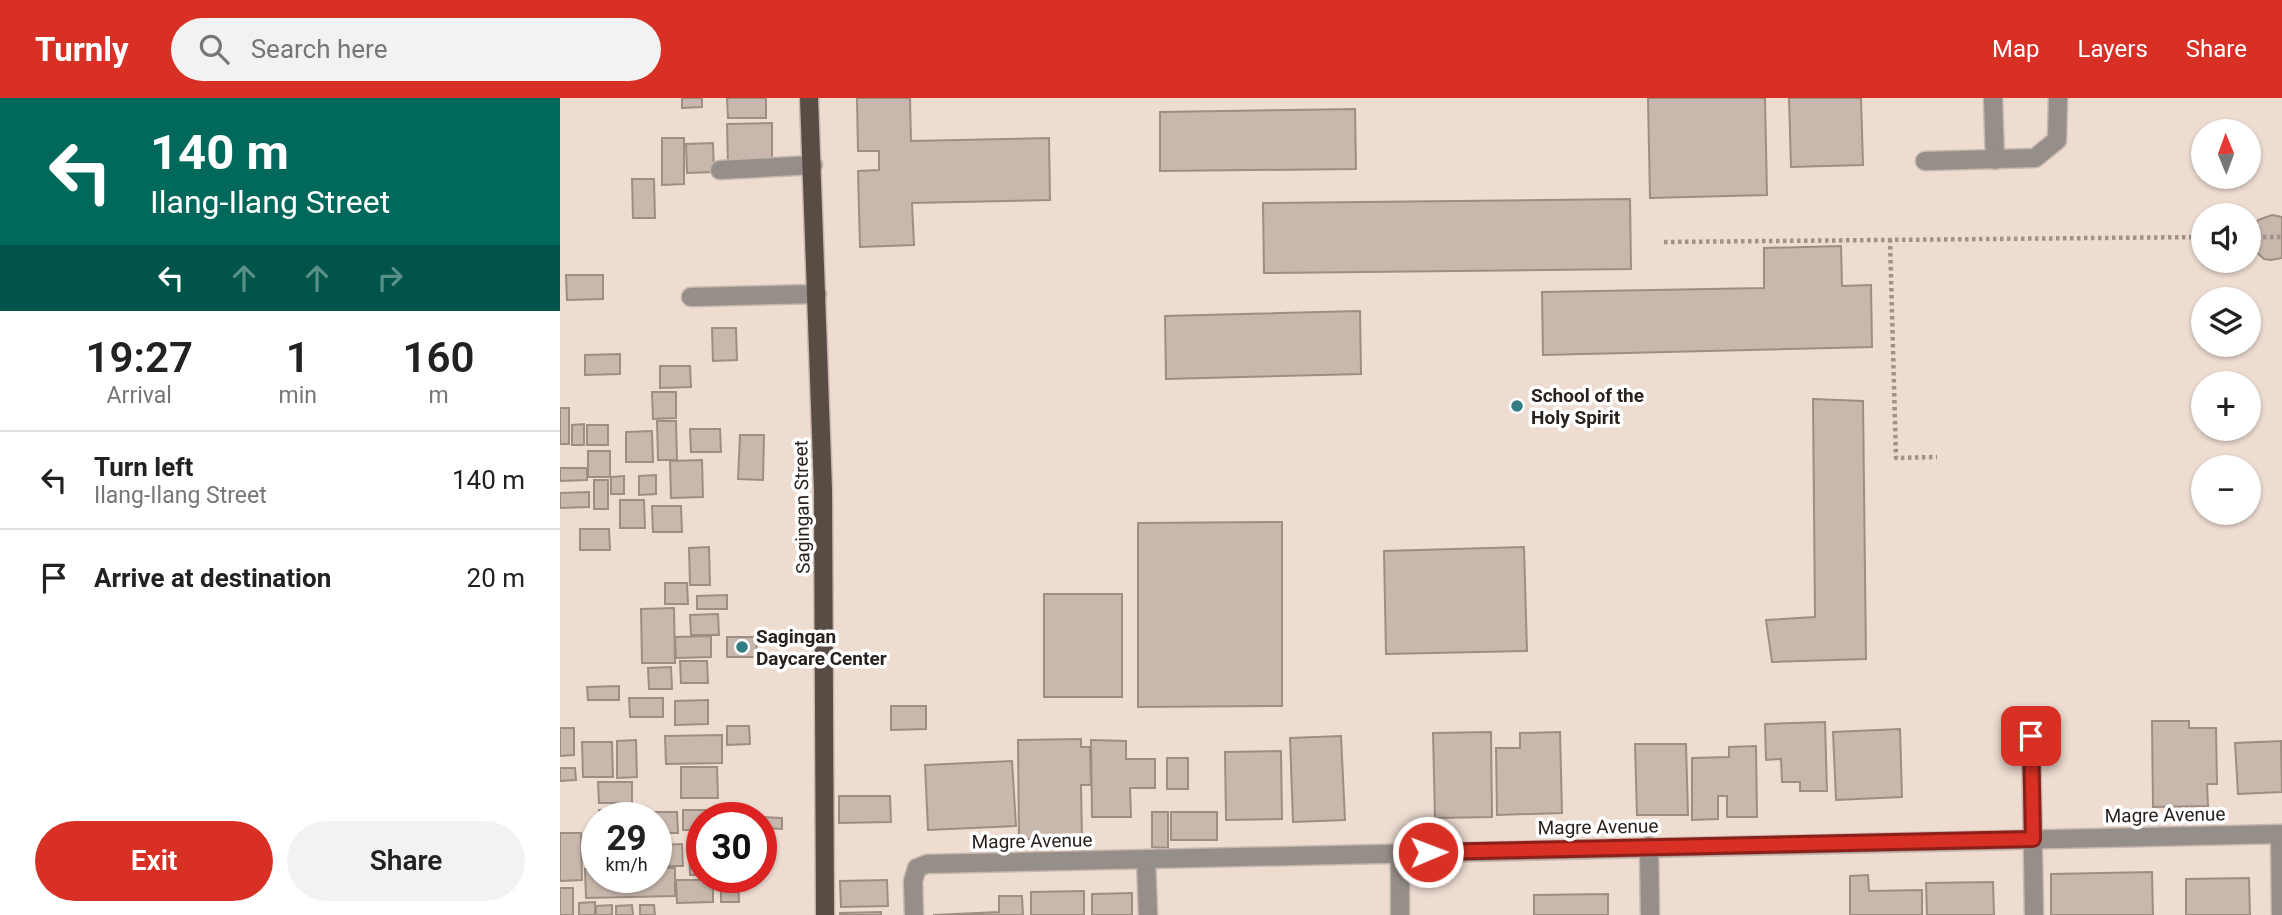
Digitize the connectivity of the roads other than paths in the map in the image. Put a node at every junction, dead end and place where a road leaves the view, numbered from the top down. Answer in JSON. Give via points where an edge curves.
{"nodes":[{"id":1,"x":808,"y":98,"type":"edge"},
{"id":2,"x":1993,"y":98,"type":"edge"},
{"id":3,"x":2058,"y":98,"type":"edge"},
{"id":4,"x":1995,"y":160,"type":"junction"},
{"id":5,"x":1925,"y":161,"type":"dead end"},
{"id":6,"x":813,"y":165,"type":"junction"},
{"id":7,"x":720,"y":170,"type":"dead end"},
{"id":8,"x":817,"y":294,"type":"junction"},
{"id":9,"x":691,"y":298,"type":"dead end"},
{"id":10,"x":2031,"y":736,"type":"dead end"},
{"id":11,"x":2281,"y":834,"type":"edge"},
{"id":12,"x":2033,"y":839,"type":"junction"},
{"id":13,"x":1649,"y":846,"type":"junction"},
{"id":14,"x":1400,"y":853,"type":"junction"},
{"id":15,"x":1146,"y":859,"type":"junction"},
{"id":16,"x":825,"y":915,"type":"edge"},
{"id":17,"x":914,"y":915,"type":"edge"},
{"id":18,"x":1148,"y":915,"type":"edge"},
{"id":19,"x":1400,"y":915,"type":"edge"},
{"id":20,"x":1650,"y":915,"type":"edge"},
{"id":21,"x":2034,"y":915,"type":"edge"},
{"id":22,"x":2281,"y":915,"type":"edge"}],
"edges":[{"from":1,"to":6,"type":"main road","name":"Sagingan Street"},
{"from":2,"to":4,"type":"street"},
{"from":3,"to":4,"type":"street","via":[[2057,141],[2035,158]]},
{"from":4,"to":5,"type":"street"},
{"from":6,"to":7,"type":"street"},
{"from":6,"to":8,"type":"main road","name":"Sagingan Street"},
{"from":8,"to":9,"type":"street"},
{"from":8,"to":16,"type":"main road","name":"Sagingan Street"},
{"from":10,"to":12,"type":"street"},
{"from":11,"to":12,"type":"street","name":"Magre Avenue"},
{"from":11,"to":22,"type":"street"},
{"from":12,"to":13,"type":"street","name":"Magre Avenue"},
{"from":12,"to":21,"type":"street"},
{"from":13,"to":14,"type":"street","name":"Magre Avenue"},
{"from":13,"to":20,"type":"street"},
{"from":14,"to":15,"type":"street","name":"Magre Avenue"},
{"from":14,"to":19,"type":"street"},
{"from":15,"to":17,"type":"street","name":"Magre Avenue","via":[[927,864],[917,868],[913,881]]},
{"from":15,"to":18,"type":"street"}]}
